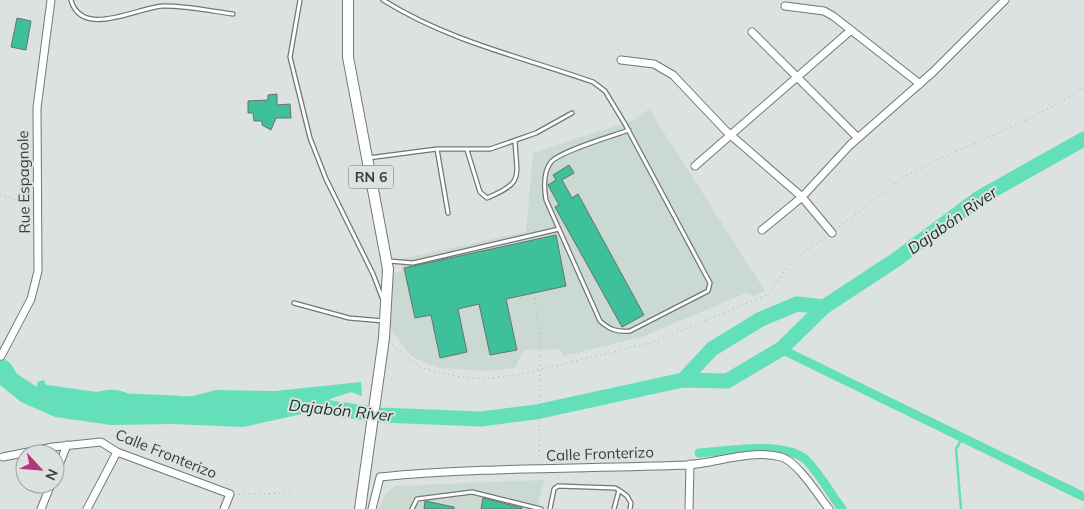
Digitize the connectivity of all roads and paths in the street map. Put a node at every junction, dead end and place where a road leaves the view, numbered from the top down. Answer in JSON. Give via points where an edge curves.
{"nodes":[{"id":1,"x":51,"y":0,"type":"edge"},
{"id":2,"x":71,"y":0,"type":"edge"},
{"id":3,"x":300,"y":0,"type":"edge"},
{"id":4,"x":348,"y":0,"type":"edge"},
{"id":5,"x":383,"y":0,"type":"edge"},
{"id":6,"x":1005,"y":0,"type":"edge"},
{"id":7,"x":784,"y":6,"type":"dead end"},
{"id":8,"x":233,"y":14,"type":"dead end"},
{"id":9,"x":850,"y":31,"type":"junction"},
{"id":10,"x":752,"y":32,"type":"dead end"},
{"id":11,"x":621,"y":60,"type":"dead end"},
{"id":12,"x":796,"y":78,"type":"junction"},
{"id":13,"x":920,"y":84,"type":"junction"},
{"id":14,"x":1084,"y":86,"type":"edge"},
{"id":15,"x":572,"y":112,"type":"dead end"},
{"id":16,"x":629,"y":130,"type":"junction"},
{"id":17,"x":731,"y":136,"type":"junction"},
{"id":18,"x":858,"y":138,"type":"junction"},
{"id":19,"x":515,"y":141,"type":"junction"},
{"id":20,"x":437,"y":149,"type":"junction"},
{"id":21,"x":467,"y":150,"type":"junction"},
{"id":22,"x":368,"y":158,"type":"junction"},
{"id":23,"x":695,"y":166,"type":"dead end"},
{"id":24,"x":0,"y":194,"type":"edge"},
{"id":25,"x":802,"y":198,"type":"junction"},
{"id":26,"x":37,"y":209,"type":"junction"},
{"id":27,"x":448,"y":214,"type":"dead end"},
{"id":28,"x":559,"y":229,"type":"junction"},
{"id":29,"x":762,"y":230,"type":"dead end"},
{"id":30,"x":832,"y":232,"type":"junction"},
{"id":31,"x":386,"y":261,"type":"junction"},
{"id":32,"x":534,"y":293,"type":"dead end"},
{"id":33,"x":294,"y":303,"type":"dead end"},
{"id":34,"x":385,"y":306,"type":"junction"},
{"id":35,"x":385,"y":321,"type":"junction"},
{"id":36,"x":384,"y":338,"type":"junction"},
{"id":37,"x":1,"y":356,"type":"edge"},
{"id":38,"x":67,"y":445,"type":"junction"},
{"id":39,"x":65,"y":450,"type":"edge"},
{"id":40,"x":117,"y":452,"type":"junction"},
{"id":41,"x":3,"y":457,"type":"dead end"},
{"id":42,"x":539,"y":461,"type":"dead end"},
{"id":43,"x":690,"y":464,"type":"junction"},
{"id":44,"x":619,"y":490,"type":"junction"},
{"id":45,"x":291,"y":493,"type":"dead end"},
{"id":46,"x":47,"y":494,"type":"edge"},
{"id":47,"x":230,"y":494,"type":"junction"},
{"id":48,"x":41,"y":509,"type":"edge"},
{"id":49,"x":87,"y":509,"type":"edge"},
{"id":50,"x":224,"y":509,"type":"edge"},
{"id":51,"x":360,"y":509,"type":"edge"},
{"id":52,"x":372,"y":509,"type":"edge"},
{"id":53,"x":412,"y":509,"type":"edge"},
{"id":54,"x":540,"y":509,"type":"edge"},
{"id":55,"x":550,"y":509,"type":"edge"},
{"id":56,"x":614,"y":509,"type":"edge"},
{"id":57,"x":630,"y":509,"type":"edge"},
{"id":58,"x":689,"y":509,"type":"edge"},
{"id":59,"x":829,"y":509,"type":"edge"}],
"edges":[{"from":1,"to":26,"type":"street","name":"Rue Espagnole","via":[[37,108]]},
{"from":2,"to":8,"type":"lane","via":[[80,13],[97,20],[166,6]]},
{"from":3,"to":34,"type":"lane","via":[[290,57],[308,129],[326,179],[374,274]]},
{"from":4,"to":22,"type":"main road","number":"RN 6","via":[[348,57]]},
{"from":5,"to":16,"type":"lane","via":[[410,17],[489,50],[594,82],[605,91]]},
{"from":6,"to":13,"type":"street"},
{"from":7,"to":9,"type":"street","via":[[824,12]]},
{"from":9,"to":12,"type":"street"},
{"from":9,"to":13,"type":"street"},
{"from":10,"to":12,"type":"street"},
{"from":11,"to":17,"type":"street","via":[[654,64],[673,75]]},
{"from":12,"to":17,"type":"street"},
{"from":12,"to":18,"type":"street"},
{"from":13,"to":18,"type":"street"},
{"from":14,"to":30,"type":"path","via":[[999,134],[911,173]]},
{"from":15,"to":19,"type":"lane"},
{"from":16,"to":28,"type":"lane","via":[[552,161],[544,187]]},
{"from":16,"to":28,"type":"lane","via":[[709,277],[708,290],[630,331],[610,330],[600,321]]},
{"from":17,"to":23,"type":"street"},
{"from":17,"to":25,"type":"street"},
{"from":18,"to":25,"type":"street"},
{"from":19,"to":21,"type":"lane","via":[[490,149]]},
{"from":19,"to":21,"type":"lane","via":[[517,178],[514,184],[486,198],[480,192]]},
{"from":20,"to":21,"type":"lane"},
{"from":20,"to":22,"type":"lane"},
{"from":20,"to":27,"type":"lane"},
{"from":22,"to":31,"type":"main road","number":"RN 6"},
{"from":24,"to":26,"type":"path"},
{"from":25,"to":29,"type":"street"},
{"from":25,"to":30,"type":"street"},
{"from":26,"to":37,"type":"street","name":"Rue Espagnole","via":[[38,271],[31,298]]},
{"from":28,"to":31,"type":"lane","via":[[413,263]]},
{"from":30,"to":36,"type":"path","via":[[791,261],[769,294],[752,302],[654,342],[521,374],[486,379],[422,368]]},
{"from":31,"to":34,"type":"main road","number":"RN 6"},
{"from":32,"to":42,"type":"path","bridge":true,"via":[[540,338]]},
{"from":33,"to":35,"type":"lane","via":[[349,318]]},
{"from":34,"to":35,"type":"main road","number":"RN 6"},
{"from":35,"to":36,"type":"main road","number":"RN 6"},
{"from":36,"to":51,"type":"main road","number":"RN 6"},
{"from":38,"to":39,"type":"street"},
{"from":38,"to":40,"type":"street","name":"Calle Fronterizo","via":[[101,442]]},
{"from":38,"to":41,"type":"street","name":"Calle Fronterizo"},
{"from":40,"to":47,"type":"street","name":"Calle Fronterizo"},
{"from":40,"to":49,"type":"street"},
{"from":43,"to":52,"type":"street","name":"Calle Fronterizo","via":[[428,472],[380,477]]},
{"from":43,"to":58,"type":"street"},
{"from":43,"to":59,"type":"street","name":"Calle Fronterizo","via":[[759,455],[781,457],[792,462]]},
{"from":44,"to":55,"type":"lane","via":[[558,486],[554,489]]},
{"from":44,"to":56,"type":"lane"},
{"from":44,"to":57,"type":"lane","via":[[627,496]]},
{"from":45,"to":47,"type":"path"},
{"from":46,"to":48,"type":"street"},
{"from":47,"to":50,"type":"street"},
{"from":53,"to":54,"type":"lane","via":[[417,499],[472,492]]}]}
